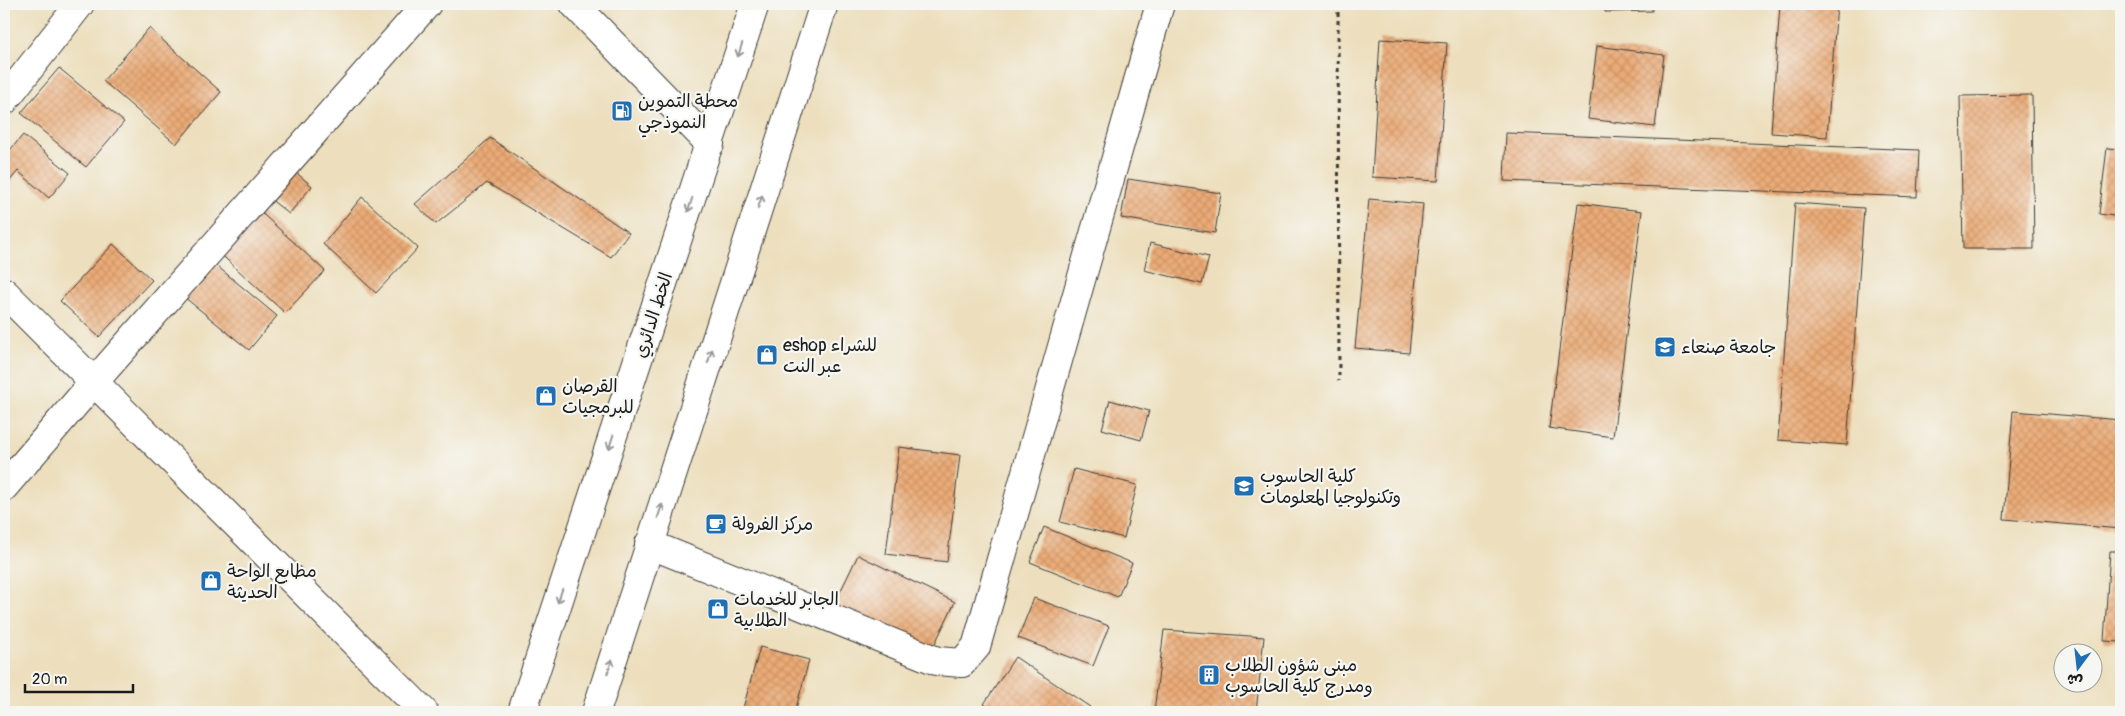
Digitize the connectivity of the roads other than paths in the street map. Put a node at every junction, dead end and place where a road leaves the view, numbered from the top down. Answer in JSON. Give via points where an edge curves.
{"nodes":[{"id":1,"x":80,"y":4,"type":"edge"},
{"id":2,"x":427,"y":4,"type":"edge"},
{"id":3,"x":574,"y":4,"type":"edge"},
{"id":4,"x":756,"y":4,"type":"edge"},
{"id":5,"x":824,"y":4,"type":"edge"},
{"id":6,"x":1160,"y":4,"type":"edge"},
{"id":7,"x":4,"y":101,"type":"edge"},
{"id":8,"x":710,"y":144,"type":"junction"},
{"id":9,"x":4,"y":292,"type":"edge"},
{"id":10,"x":94,"y":382,"type":"junction"},
{"id":11,"x":4,"y":487,"type":"edge"},
{"id":12,"x":649,"y":544,"type":"junction"},
{"id":13,"x":424,"y":712,"type":"edge"},
{"id":14,"x":522,"y":712,"type":"edge"},
{"id":15,"x":596,"y":712,"type":"edge"}],
"edges":[{"from":1,"to":7,"type":"street"},
{"from":2,"to":10,"type":"street"},
{"from":3,"to":8,"type":"street"},
{"from":4,"to":8,"type":"street","name":"الخط الدائري","one_way":true},
{"from":12,"to":5,"type":"street","one_way":true},
{"from":6,"to":12,"type":"street","via":[[976,647],[962,663],[937,662]]},
{"from":8,"to":14,"type":"street","name":"الخط الدائري","one_way":true},
{"from":9,"to":10,"type":"street"},
{"from":10,"to":11,"type":"street"},
{"from":10,"to":13,"type":"street"},
{"from":15,"to":12,"type":"street","one_way":true}]}
